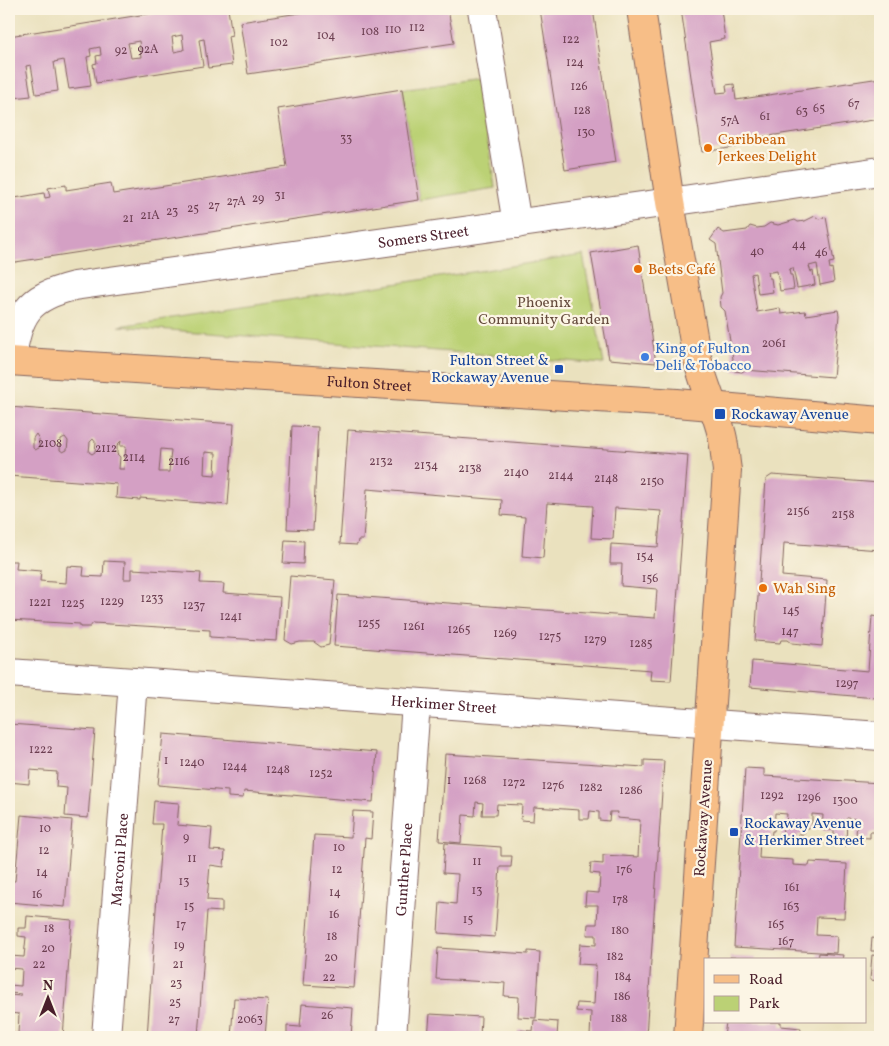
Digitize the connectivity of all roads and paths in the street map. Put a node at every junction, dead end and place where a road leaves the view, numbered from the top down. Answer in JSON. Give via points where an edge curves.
{"nodes":[{"id":1,"x":482,"y":9,"type":"edge"},
{"id":2,"x":642,"y":9,"type":"edge"},
{"id":3,"x":880,"y":170,"type":"edge"},
{"id":4,"x":670,"y":202,"type":"junction"},
{"id":5,"x":516,"y":224,"type":"junction"},
{"id":6,"x":10,"y":361,"type":"edge"},
{"id":7,"x":713,"y":406,"type":"junction"},
{"id":8,"x":880,"y":421,"type":"edge"},
{"id":9,"x":9,"y":673,"type":"edge"},
{"id":10,"x":134,"y":682,"type":"junction"},
{"id":11,"x":416,"y":703,"type":"junction"},
{"id":12,"x":710,"y":723,"type":"junction"},
{"id":13,"x":880,"y":736,"type":"edge"},
{"id":14,"x":106,"y":1037,"type":"edge"},
{"id":15,"x":392,"y":1037,"type":"edge"},
{"id":16,"x":688,"y":1037,"type":"edge"}],
"edges":[{"from":1,"to":5,"type":"street"},
{"from":2,"to":4,"type":"main road","name":"Rockaway Avenue"},
{"from":3,"to":4,"type":"street","name":"Somers Street"},
{"from":4,"to":5,"type":"street","name":"Somers Street"},
{"from":4,"to":7,"type":"main road","name":"Rockaway Avenue","via":[[696,353]]},
{"from":5,"to":6,"type":"street","name":"Somers Street","via":[[57,290],[30,305],[15,337]]},
{"from":6,"to":7,"type":"main road","name":"Fulton Street"},
{"from":7,"to":8,"type":"main road","name":"Fulton Street"},
{"from":7,"to":12,"type":"main road","name":"Rockaway Avenue","via":[[722,435],[727,470]]},
{"from":9,"to":10,"type":"street","name":"Herkimer Street"},
{"from":10,"to":11,"type":"street","name":"Herkimer Street"},
{"from":10,"to":14,"type":"street","name":"Marconi Place"},
{"from":11,"to":12,"type":"street","name":"Herkimer Street"},
{"from":11,"to":15,"type":"street","name":"Gunther Place"},
{"from":12,"to":13,"type":"street","name":"Herkimer Street"},
{"from":12,"to":16,"type":"main road","name":"Rockaway Avenue"}]}
